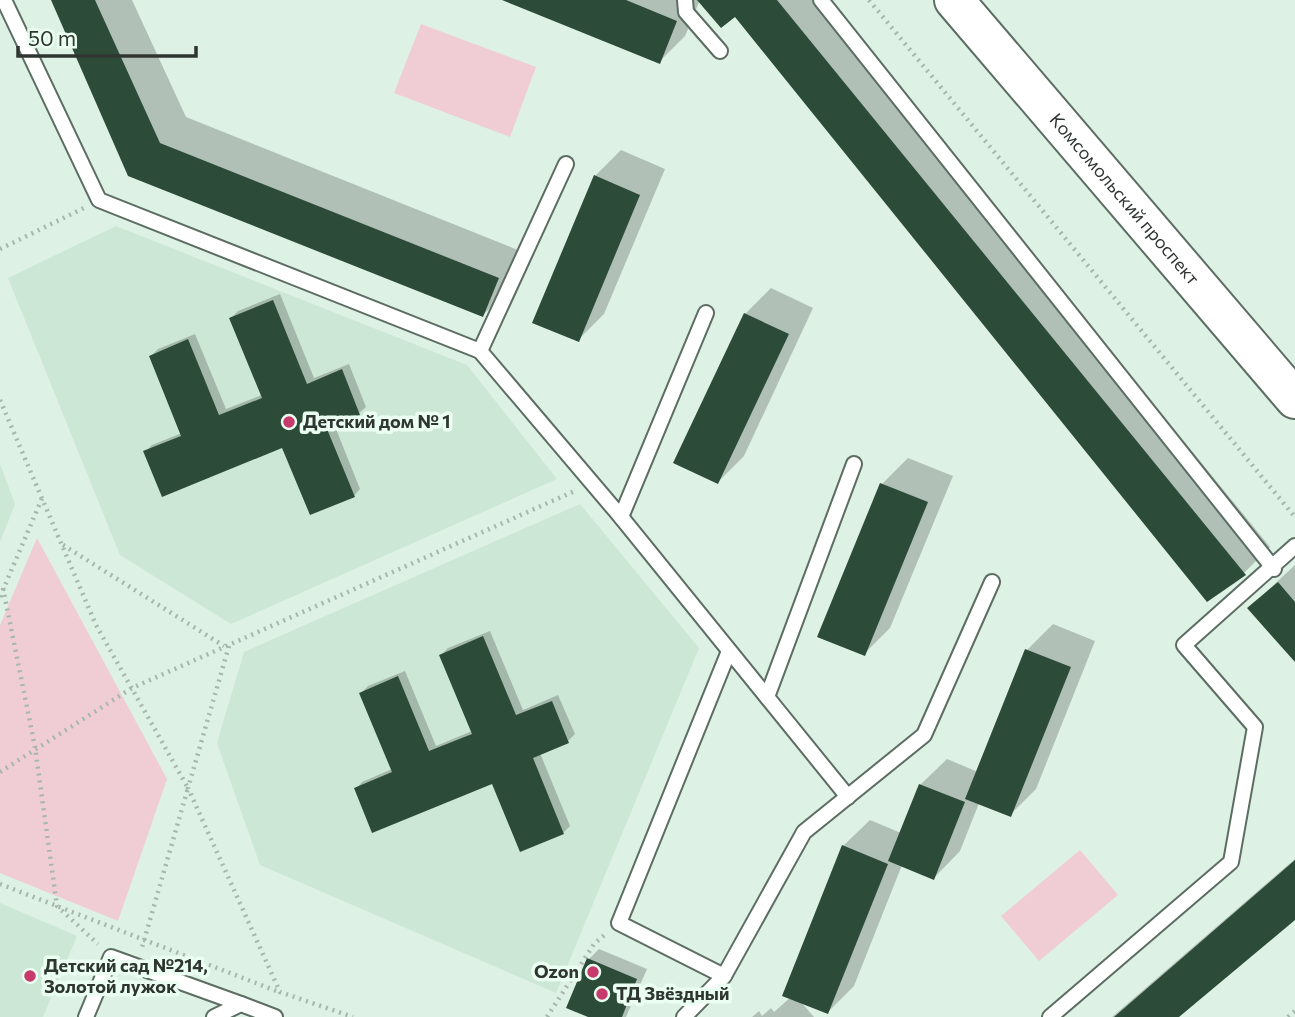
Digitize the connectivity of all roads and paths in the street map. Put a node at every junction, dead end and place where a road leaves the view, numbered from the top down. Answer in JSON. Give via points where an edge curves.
{"nodes":[{"id":1,"x":4,"y":0,"type":"edge"},
{"id":2,"x":685,"y":0,"type":"edge"},
{"id":3,"x":821,"y":0,"type":"edge"},
{"id":4,"x":869,"y":0,"type":"edge"},
{"id":5,"x":954,"y":0,"type":"edge"},
{"id":6,"x":986,"y":0,"type":"edge"},
{"id":7,"x":720,"y":51,"type":"dead end"},
{"id":8,"x":566,"y":164,"type":"dead end"},
{"id":9,"x":99,"y":200,"type":"junction"},
{"id":10,"x":0,"y":249,"type":"edge"},
{"id":11,"x":706,"y":313,"type":"dead end"},
{"id":12,"x":480,"y":351,"type":"junction"},
{"id":13,"x":1295,"y":359,"type":"edge"},
{"id":14,"x":1295,"y":399,"type":"edge"},
{"id":15,"x":0,"y":400,"type":"edge"},
{"id":16,"x":854,"y":464,"type":"dead end"},
{"id":17,"x":592,"y":483,"type":"junction"},
{"id":18,"x":43,"y":495,"type":"junction"},
{"id":19,"x":621,"y":517,"type":"junction"},
{"id":20,"x":1295,"y":517,"type":"edge"},
{"id":21,"x":63,"y":545,"type":"junction"},
{"id":22,"x":1295,"y":547,"type":"edge"},
{"id":23,"x":1273,"y":569,"type":"junction"},
{"id":24,"x":992,"y":582,"type":"dead end"},
{"id":25,"x":3,"y":588,"type":"junction"},
{"id":26,"x":0,"y":597,"type":"edge"},
{"id":27,"x":227,"y":646,"type":"junction"},
{"id":28,"x":729,"y":651,"type":"junction"},
{"id":29,"x":132,"y":688,"type":"junction"},
{"id":30,"x":767,"y":697,"type":"junction"},
{"id":31,"x":35,"y":747,"type":"junction"},
{"id":32,"x":0,"y":772,"type":"edge"},
{"id":33,"x":188,"y":789,"type":"junction"},
{"id":34,"x":848,"y":797,"type":"junction"},
{"id":35,"x":0,"y":884,"type":"edge"},
{"id":36,"x":57,"y":906,"type":"junction"},
{"id":37,"x":619,"y":923,"type":"junction"},
{"id":38,"x":144,"y":942,"type":"junction"},
{"id":39,"x":111,"y":957,"type":"junction"},
{"id":40,"x":724,"y":976,"type":"junction"},
{"id":41,"x":280,"y":992,"type":"junction"},
{"id":42,"x":241,"y":1004,"type":"junction"},
{"id":43,"x":1295,"y":1011,"type":"edge"},
{"id":44,"x":86,"y":1017,"type":"edge"},
{"id":45,"x":214,"y":1017,"type":"edge"},
{"id":46,"x":275,"y":1017,"type":"edge"},
{"id":47,"x":353,"y":1017,"type":"edge"},
{"id":48,"x":547,"y":1017,"type":"edge"},
{"id":49,"x":684,"y":1017,"type":"edge"},
{"id":50,"x":1050,"y":1017,"type":"edge"},
{"id":51,"x":1288,"y":1017,"type":"edge"}],
"edges":[{"from":1,"to":9,"type":"lane"},
{"from":2,"to":7,"type":"lane","via":[[686,12]]},
{"from":3,"to":23,"type":"lane"},
{"from":4,"to":20,"type":"path"},
{"from":5,"to":14,"type":"main road","name":"Комсомольский проспект"},
{"from":6,"to":13,"type":"main road","name":"Комсомольский проспект"},
{"from":8,"to":12,"type":"lane"},
{"from":9,"to":10,"type":"path"},
{"from":9,"to":12,"type":"lane"},
{"from":11,"to":19,"type":"lane"},
{"from":12,"to":17,"type":"lane"},
{"from":15,"to":18,"type":"path"},
{"from":16,"to":30,"type":"lane"},
{"from":17,"to":19,"type":"lane"},
{"from":17,"to":27,"type":"path"},
{"from":18,"to":21,"type":"path"},
{"from":18,"to":25,"type":"path"},
{"from":19,"to":28,"type":"lane"},
{"from":21,"to":27,"type":"path"},
{"from":21,"to":29,"type":"path","via":[[96,625]]},
{"from":22,"to":23,"type":"lane"},
{"from":23,"to":50,"type":"lane","via":[[1184,645],[1255,727],[1231,862]]},
{"from":24,"to":34,"type":"lane","via":[[924,735]]},
{"from":25,"to":26,"type":"path"},
{"from":25,"to":31,"type":"path"},
{"from":27,"to":29,"type":"path"},
{"from":27,"to":33,"type":"path"},
{"from":28,"to":30,"type":"lane"},
{"from":28,"to":37,"type":"lane"},
{"from":29,"to":31,"type":"path"},
{"from":29,"to":33,"type":"path"},
{"from":30,"to":34,"type":"lane"},
{"from":31,"to":32,"type":"path"},
{"from":31,"to":36,"type":"path"},
{"from":33,"to":38,"type":"path"},
{"from":33,"to":41,"type":"path"},
{"from":34,"to":40,"type":"lane","via":[[804,832]]},
{"from":35,"to":36,"type":"path"},
{"from":36,"to":38,"type":"path"},
{"from":36,"to":39,"type":"path"},
{"from":37,"to":40,"type":"lane"},
{"from":37,"to":48,"type":"path","via":[[594,944]]},
{"from":38,"to":41,"type":"path"},
{"from":39,"to":42,"type":"lane"},
{"from":39,"to":44,"type":"lane"},
{"from":40,"to":49,"type":"lane"},
{"from":41,"to":47,"type":"path"},
{"from":42,"to":45,"type":"lane"},
{"from":42,"to":46,"type":"lane"},
{"from":43,"to":51,"type":"path"}]}
